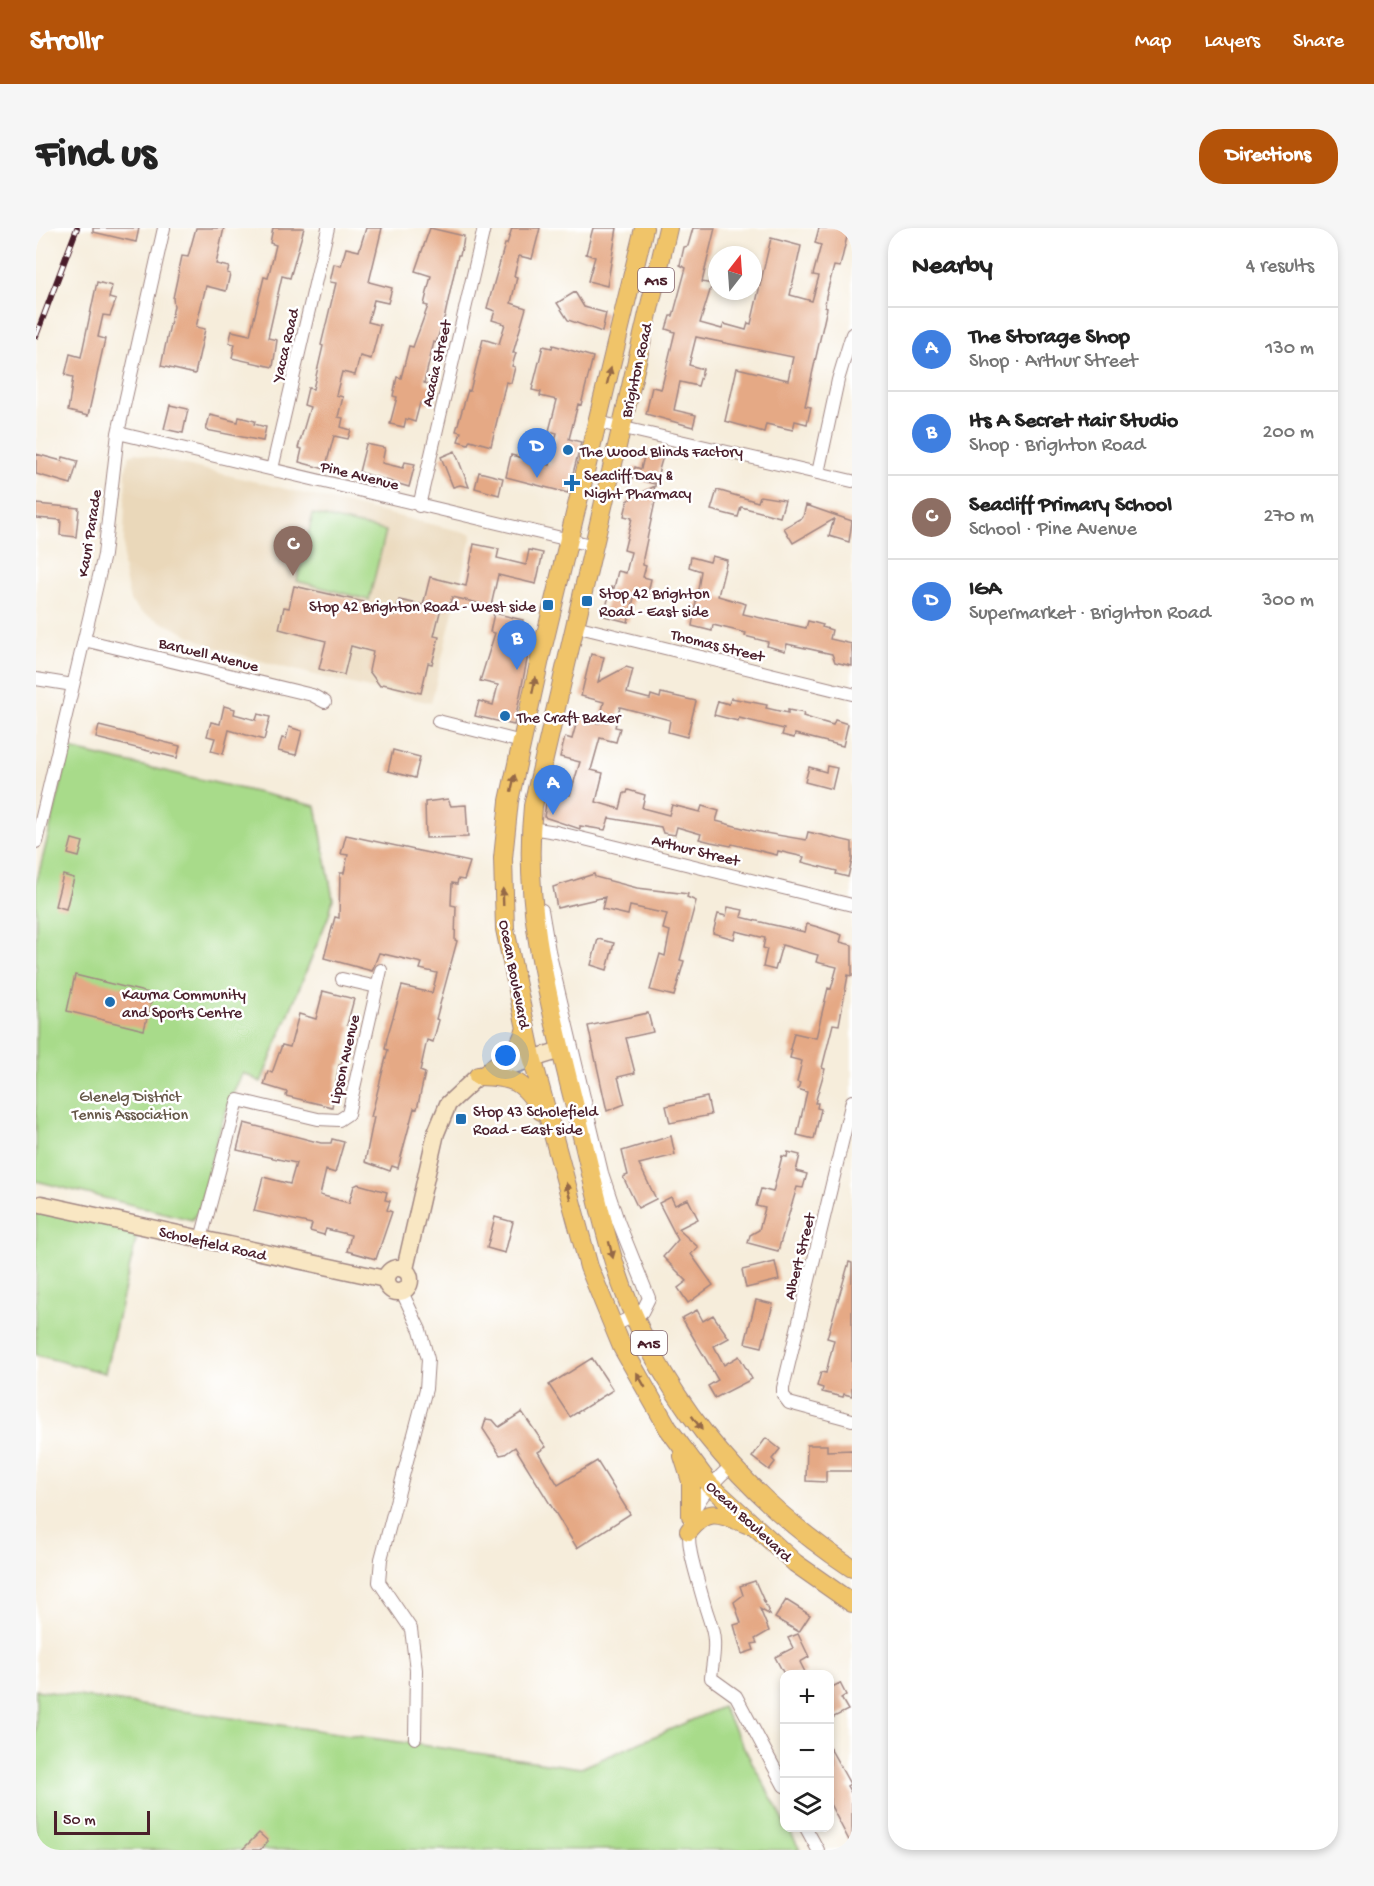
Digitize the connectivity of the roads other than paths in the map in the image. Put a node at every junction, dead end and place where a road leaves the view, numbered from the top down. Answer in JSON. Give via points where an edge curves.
{"nodes":[{"id":1,"x":164,"y":228,"type":"edge"},
{"id":2,"x":328,"y":228,"type":"edge"},
{"id":3,"x":484,"y":228,"type":"edge"},
{"id":4,"x":644,"y":228,"type":"edge"},
{"id":5,"x":668,"y":228,"type":"edge"},
{"id":6,"x":852,"y":334,"type":"edge"},
{"id":7,"x":598,"y":422,"type":"junction"},
{"id":8,"x":621,"y":427,"type":"junction"},
{"id":9,"x":118,"y":433,"type":"junction"},
{"id":10,"x":272,"y":469,"type":"junction"},
{"id":11,"x":818,"y":473,"type":"junction"},
{"id":12,"x":852,"y":481,"type":"edge"},
{"id":13,"x":419,"y":506,"type":"junction"},
{"id":14,"x":569,"y":540,"type":"junction"},
{"id":15,"x":595,"y":546,"type":"junction"},
{"id":16,"x":575,"y":626,"type":"junction"},
{"id":17,"x":84,"y":640,"type":"junction"},
{"id":18,"x":36,"y":679,"type":"edge"},
{"id":19,"x":74,"y":685,"type":"junction"},
{"id":20,"x":852,"y":694,"type":"edge"},
{"id":21,"x":325,"y":702,"type":"dead end"},
{"id":22,"x":438,"y":721,"type":"dead end"},
{"id":23,"x":522,"y":742,"type":"junction"},
{"id":24,"x":506,"y":825,"type":"joint"},
{"id":25,"x":531,"y":828,"type":"junction"},
{"id":26,"x":36,"y":842,"type":"edge"},
{"id":27,"x":852,"y":905,"type":"edge"},
{"id":28,"x":542,"y":906,"type":"dead end"},
{"id":29,"x":381,"y":970,"type":"dead end"},
{"id":30,"x":342,"y":979,"type":"dead end"},
{"id":31,"x":377,"y":987,"type":"junction"},
{"id":32,"x":526,"y":1029,"type":"junction"},
{"id":33,"x":561,"y":1050,"type":"junction"},
{"id":34,"x":532,"y":1058,"type":"junction"},
{"id":35,"x":484,"y":1073,"type":"junction"},
{"id":36,"x":852,"y":1101,"type":"edge"},
{"id":37,"x":552,"y":1131,"type":"junction"},
{"id":38,"x":38,"y":1202,"type":"edge"},
{"id":39,"x":201,"y":1239,"type":"junction"},
{"id":40,"x":405,"y":1269,"type":"junction"},
{"id":41,"x":386,"y":1279,"type":"junction"},
{"id":42,"x":402,"y":1292,"type":"junction"},
{"id":43,"x":635,"y":1317,"type":"junction"},
{"id":44,"x":613,"y":1326,"type":"junction"},
{"id":45,"x":852,"y":1420,"type":"edge"},
{"id":46,"x":677,"y":1440,"type":"junction"},
{"id":47,"x":731,"y":1466,"type":"junction"},
{"id":48,"x":710,"y":1485,"type":"junction"},
{"id":49,"x":690,"y":1524,"type":"junction"},
{"id":50,"x":754,"y":1526,"type":"junction"},
{"id":51,"x":852,"y":1568,"type":"edge"},
{"id":52,"x":852,"y":1603,"type":"edge"},
{"id":53,"x":415,"y":1738,"type":"dead end"},
{"id":54,"x":780,"y":1778,"type":"edge"},
{"id":55,"x":809,"y":1832,"type":"edge"},
{"id":56,"x":818,"y":1850,"type":"edge"}],
"edges":[{"from":1,"to":9,"type":"street","name":"Kauri Parade"},
{"from":2,"to":10,"type":"street","name":"Yacca Road"},
{"from":3,"to":13,"type":"street","name":"Acacia Street"},
{"from":7,"to":4,"type":"main road","name":"Brighton Road","number":"A15","one_way":true},
{"from":5,"to":8,"type":"main road","name":"Brighton Road","number":"A15"},
{"from":6,"to":11,"type":"street"},
{"from":7,"to":8,"type":"street"},
{"from":7,"to":14,"type":"main road","name":"Brighton Road","number":"A15"},
{"from":8,"to":11,"type":"street"},
{"from":8,"to":15,"type":"main road","name":"Brighton Road","number":"A15"},
{"from":9,"to":10,"type":"street","name":"Pine Avenue"},
{"from":9,"to":17,"type":"street","name":"Kauri Parade","via":[[104,555]]},
{"from":10,"to":13,"type":"street","name":"Pine Avenue"},
{"from":11,"to":12,"type":"street"},
{"from":13,"to":14,"type":"street","name":"Pine Avenue"},
{"from":14,"to":15,"type":"street","name":"Pine Avenue"},
{"from":23,"to":14,"type":"main road","name":"Brighton Road","number":"A15","one_way":true},
{"from":15,"to":16,"type":"main road","name":"Brighton Road","number":"A15"},
{"from":16,"to":20,"type":"street","name":"Thomas Street"},
{"from":16,"to":25,"type":"main road","name":"Brighton Road","number":"A15","via":[[540,769]]},
{"from":17,"to":19,"type":"street","name":"Kauri Parade"},
{"from":17,"to":21,"type":"street","name":"Barwell Avenue","via":[[312,695]]},
{"from":18,"to":19,"type":"street"},
{"from":19,"to":26,"type":"street","name":"Kauri Parade"},
{"from":22,"to":23,"type":"street"},
{"from":24,"to":23,"type":"main road","name":"Brighton Road","number":"A15","one_way":true},
{"from":32,"to":24,"type":"main road","name":"Ocean Boulevard","number":"A15","one_way":true,"via":[[505,928]]},
{"from":25,"to":27,"type":"street","name":"Arthur Street"},
{"from":25,"to":33,"type":"main road","name":"Ocean Boulevard","number":"A15","via":[[534,930]]},
{"from":28,"to":43,"type":"street","via":[[549,951],[602,1173],[647,1291],[647,1305]]},
{"from":29,"to":31,"type":"street","name":"Lipson Avenue"},
{"from":30,"to":31,"type":"street"},
{"from":31,"to":39,"type":"street","name":"Lipson Avenue","via":[[348,1114],[339,1120],[318,1119],[238,1100]]},
{"from":32,"to":34,"type":"main road","name":"Ocean Boulevard","number":"A15"},
{"from":32,"to":35,"type":"main road","via":[[519,1045]]},
{"from":33,"to":34,"type":"street"},
{"from":33,"to":43,"type":"main road","name":"Ocean Boulevard","number":"A15","one_way":true,"via":[[614,1259]]},
{"from":34,"to":35,"type":"street"},
{"from":34,"to":37,"type":"main road","name":"Ocean Boulevard","number":"A15"},
{"from":35,"to":37,"type":"main road","via":[[504,1076],[529,1090]]},
{"from":35,"to":40,"type":"street","via":[[441,1115]]},
{"from":36,"to":45,"type":"street","name":"Albert Street","via":[[783,1388],[785,1399],[803,1408]]},
{"from":44,"to":37,"type":"main road","name":"Ocean Boulevard","number":"A15","one_way":true,"via":[[589,1267]]},
{"from":38,"to":39,"type":"street","name":"Scholefield Road"},
{"from":39,"to":41,"type":"street","name":"Scholefield Road"},
{"from":40,"to":41,"type":"street","via":[[390,1270]]},
{"from":40,"to":42,"type":"street","via":[[411,1282]]},
{"from":41,"to":42,"type":"street","via":[[389,1288]]},
{"from":42,"to":53,"type":"street","via":[[420,1330],[428,1359],[426,1389],[381,1559],[380,1582],[411,1629],[416,1670]]},
{"from":43,"to":44,"type":"street"},
{"from":43,"to":47,"type":"main road","name":"Ocean Boulevard","number":"A15","one_way":true,"via":[[697,1425]]},
{"from":46,"to":44,"type":"main road","name":"Ocean Boulevard","number":"A15","one_way":true},
{"from":46,"to":48,"type":"main road","name":"Ocean Boulevard","number":"A15"},
{"from":46,"to":49,"type":"main road","via":[[691,1481]]},
{"from":47,"to":48,"type":"street"},
{"from":47,"to":51,"type":"main road","name":"Ocean Boulevard","number":"A15","via":[[808,1539]]},
{"from":48,"to":49,"type":"street","via":[[695,1504]]},
{"from":48,"to":50,"type":"main road","name":"Ocean Boulevard","number":"A15"},
{"from":49,"to":50,"type":"main road","via":[[710,1514]]},
{"from":49,"to":54,"type":"street","via":[[690,1549],[715,1640],[711,1678],[736,1696]]},
{"from":50,"to":52,"type":"main road","name":"Ocean Boulevard","number":"A15","via":[[795,1563]]},
{"from":55,"to":56,"type":"street"}]}
